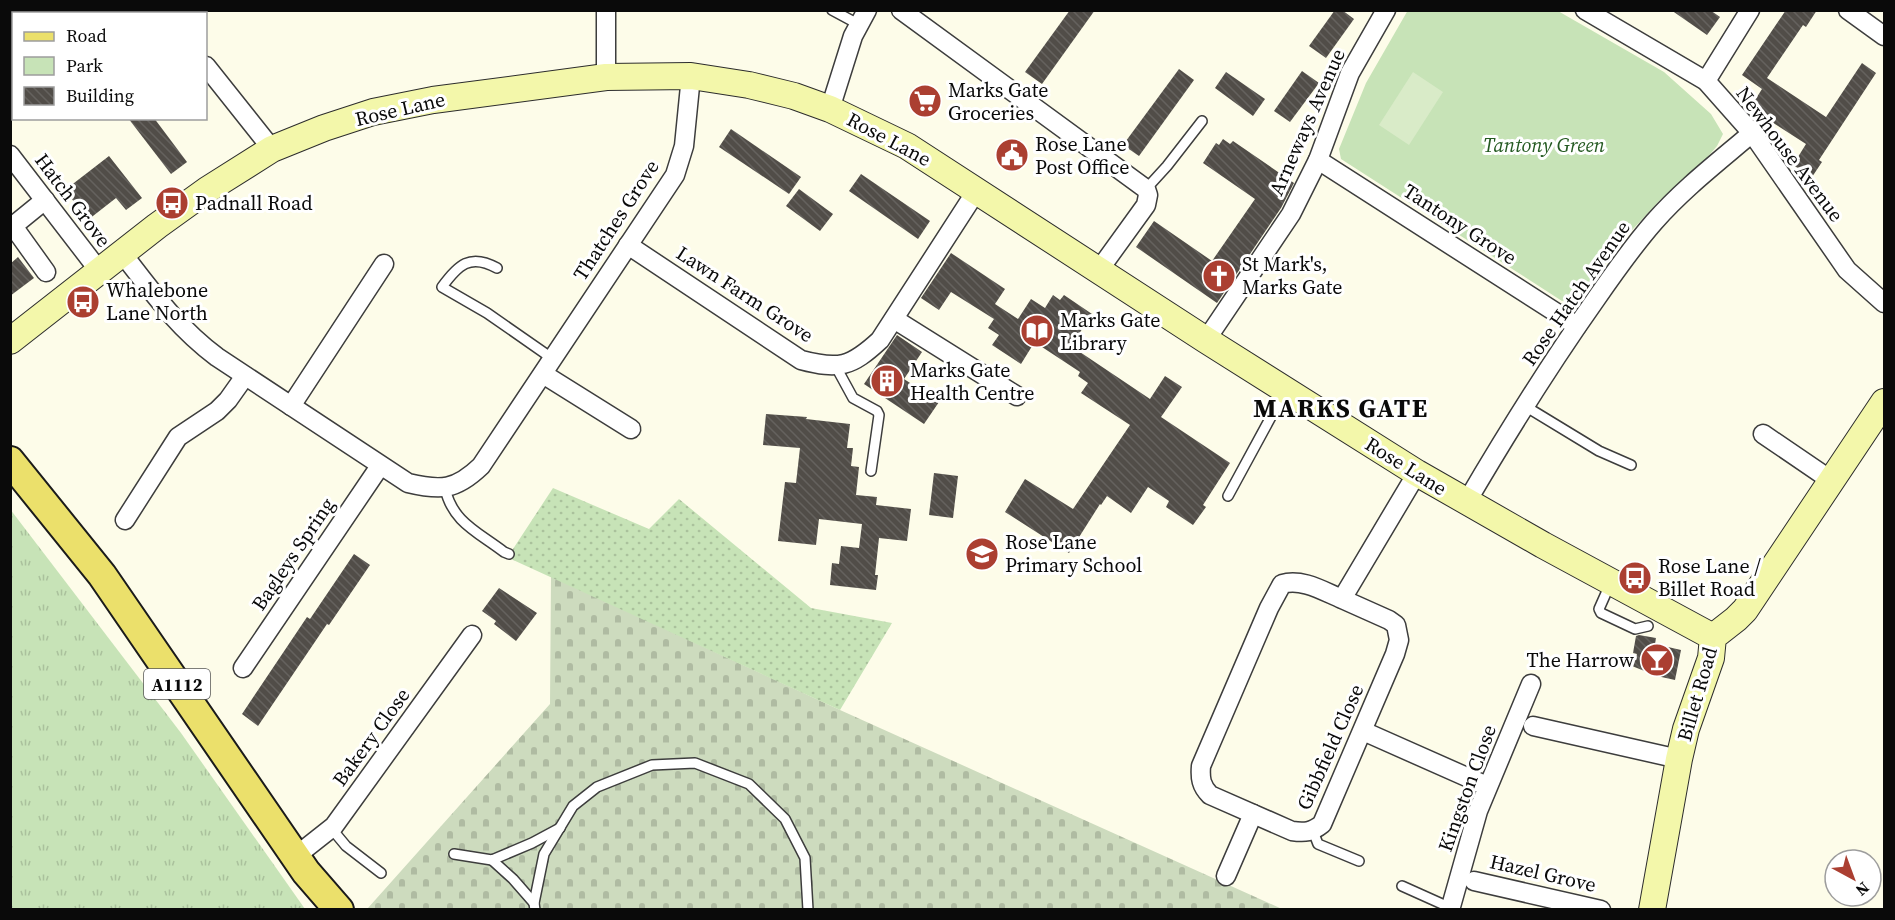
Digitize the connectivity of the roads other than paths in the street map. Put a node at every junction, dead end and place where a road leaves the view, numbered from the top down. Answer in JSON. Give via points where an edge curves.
{"nodes":[{"id":1,"x":606,"y":10,"type":"edge"},
{"id":2,"x":832,"y":10,"type":"edge"},
{"id":3,"x":902,"y":10,"type":"edge"},
{"id":4,"x":1386,"y":10,"type":"edge"},
{"id":5,"x":1585,"y":10,"type":"edge"},
{"id":6,"x":1750,"y":10,"type":"edge"},
{"id":7,"x":1848,"y":10,"type":"edge"},
{"id":8,"x":863,"y":17,"type":"edge"},
{"id":9,"x":1884,"y":36,"type":"edge"},
{"id":10,"x":207,"y":67,"type":"edge"},
{"id":11,"x":691,"y":76,"type":"junction"},
{"id":12,"x":606,"y":77,"type":"junction"},
{"id":13,"x":1706,"y":81,"type":"junction"},
{"id":14,"x":830,"y":109,"type":"junction"},
{"id":15,"x":1202,"y":121,"type":"dead end"},
{"id":16,"x":1752,"y":133,"type":"junction"},
{"id":17,"x":272,"y":149,"type":"junction"},
{"id":18,"x":10,"y":155,"type":"edge"},
{"id":19,"x":1318,"y":160,"type":"junction"},
{"id":20,"x":1146,"y":189,"type":"junction"},
{"id":21,"x":976,"y":190,"type":"junction"},
{"id":22,"x":45,"y":200,"type":"junction"},
{"id":23,"x":14,"y":233,"type":"edge"},
{"id":24,"x":628,"y":245,"type":"junction"},
{"id":25,"x":122,"y":253,"type":"junction"},
{"id":26,"x":384,"y":264,"type":"dead end"},
{"id":27,"x":496,"y":268,"type":"dead end"},
{"id":28,"x":1099,"y":270,"type":"junction"},
{"id":29,"x":46,"y":272,"type":"dead end"},
{"id":30,"x":100,"y":272,"type":"junction"},
{"id":31,"x":1884,"y":303,"type":"edge"},
{"id":32,"x":894,"y":319,"type":"junction"},
{"id":33,"x":1577,"y":326,"type":"junction"},
{"id":34,"x":1206,"y":340,"type":"junction"},
{"id":35,"x":10,"y":341,"type":"edge"},
{"id":36,"x":835,"y":365,"type":"junction"},
{"id":37,"x":548,"y":366,"type":"junction"},
{"id":38,"x":245,"y":376,"type":"junction"},
{"id":39,"x":1286,"y":389,"type":"junction"},
{"id":40,"x":1017,"y":396,"type":"dead end"},
{"id":41,"x":1884,"y":402,"type":"edge"},
{"id":42,"x":291,"y":406,"type":"junction"},
{"id":43,"x":1525,"y":406,"type":"junction"},
{"id":44,"x":631,"y":429,"type":"dead end"},
{"id":45,"x":1763,"y":434,"type":"dead end"},
{"id":46,"x":10,"y":460,"type":"edge"},
{"id":47,"x":1631,"y":465,"type":"dead end"},
{"id":48,"x":380,"y":466,"type":"junction"},
{"id":49,"x":871,"y":471,"type":"dead end"},
{"id":50,"x":1417,"y":473,"type":"junction"},
{"id":51,"x":1832,"y":481,"type":"junction"},
{"id":52,"x":445,"y":488,"type":"junction"},
{"id":53,"x":1228,"y":496,"type":"dead end"},
{"id":54,"x":1466,"y":503,"type":"junction"},
{"id":55,"x":125,"y":520,"type":"dead end"},
{"id":56,"x":509,"y":554,"type":"dead end"},
{"id":57,"x":1612,"y":581,"type":"junction"},
{"id":58,"x":1342,"y":599,"type":"junction"},
{"id":59,"x":1647,"y":626,"type":"dead end"},
{"id":60,"x":472,"y":635,"type":"dead end"},
{"id":61,"x":1713,"y":637,"type":"junction"},
{"id":62,"x":243,"y":668,"type":"dead end"},
{"id":63,"x":1531,"y":684,"type":"dead end"},
{"id":64,"x":1533,"y":726,"type":"dead end"},
{"id":65,"x":1363,"y":731,"type":"junction"},
{"id":66,"x":1679,"y":759,"type":"junction"},
{"id":67,"x":1487,"y":786,"type":"junction"},
{"id":68,"x":1253,"y":814,"type":"junction"},
{"id":69,"x":331,"y":828,"type":"junction"},
{"id":70,"x":560,"y":828,"type":"junction"},
{"id":71,"x":1313,"y":831,"type":"junction"},
{"id":72,"x":453,"y":854,"type":"dead end"},
{"id":73,"x":296,"y":856,"type":"junction"},
{"id":74,"x":492,"y":860,"type":"junction"},
{"id":75,"x":1359,"y":861,"type":"dead end"},
{"id":76,"x":381,"y":873,"type":"dead end"},
{"id":77,"x":1226,"y":876,"type":"dead end"},
{"id":78,"x":1474,"y":881,"type":"dead end"},
{"id":79,"x":1402,"y":885,"type":"dead end"},
{"id":80,"x":534,"y":906,"type":"edge"},
{"id":81,"x":339,"y":909,"type":"edge"},
{"id":82,"x":808,"y":909,"type":"edge"},
{"id":83,"x":1451,"y":909,"type":"edge"},
{"id":84,"x":1601,"y":909,"type":"edge"},
{"id":85,"x":1652,"y":909,"type":"edge"}],
"edges":[{"from":1,"to":12,"type":"street"},
{"from":2,"to":8,"type":"lane"},
{"from":3,"to":20,"type":"street"},
{"from":4,"to":19,"type":"street","name":"Arneways Avenue","via":[[1350,73]]},
{"from":5,"to":13,"type":"street","name":"Newhouse Avenue"},
{"from":6,"to":13,"type":"street"},
{"from":7,"to":9,"type":"street"},
{"from":8,"to":14,"type":"street"},
{"from":10,"to":17,"type":"street"},
{"from":11,"to":12,"type":"street","name":"Rose Lane"},
{"from":11,"to":14,"type":"street","name":"Rose Lane","via":[[748,85]]},
{"from":11,"to":24,"type":"street","name":"Thatches Grove","via":[[684,146],[675,175]]},
{"from":12,"to":17,"type":"street","name":"Rose Lane","via":[[468,94],[373,112]]},
{"from":13,"to":16,"type":"street","name":"Newhouse Avenue"},
{"from":14,"to":21,"type":"street","name":"Rose Lane","via":[[907,146]]},
{"from":15,"to":20,"type":"lane"},
{"from":16,"to":31,"type":"street","name":"Newhouse Avenue","via":[[1847,270]]},
{"from":16,"to":33,"type":"street","name":"Rose Hatch Avenue","via":[[1653,223]]},
{"from":17,"to":25,"type":"street","name":"Rose Lane","via":[[207,190]]},
{"from":18,"to":22,"type":"street","name":"Hatch Grove"},
{"from":19,"to":33,"type":"street","name":"Tantony Grove"},
{"from":19,"to":34,"type":"street","name":"Arneways Avenue","via":[[1291,214]]},
{"from":20,"to":28,"type":"street","via":[[1146,205]]},
{"from":21,"to":28,"type":"street","name":"Rose Lane"},
{"from":21,"to":32,"type":"street","name":"Lawn Farm Grove"},
{"from":22,"to":23,"type":"street"},
{"from":22,"to":30,"type":"street","name":"Hatch Grove"},
{"from":23,"to":29,"type":"street"},
{"from":24,"to":36,"type":"street","name":"Lawn Farm Grove","via":[[801,360]]},
{"from":24,"to":37,"type":"street","name":"Thatches Grove"},
{"from":25,"to":30,"type":"street","name":"Rose Lane"},
{"from":25,"to":38,"type":"street","via":[[194,340]]},
{"from":26,"to":42,"type":"street"},
{"from":27,"to":37,"type":"lane","via":[[477,260],[463,264],[442,287],[487,313]]},
{"from":28,"to":34,"type":"street","name":"Rose Lane"},
{"from":30,"to":35,"type":"street","name":"Rose Lane"},
{"from":32,"to":36,"type":"street","name":"Lawn Farm Grove","via":[[862,357]]},
{"from":32,"to":40,"type":"street"},
{"from":33,"to":43,"type":"street","name":"Rose Hatch Avenue"},
{"from":34,"to":39,"type":"street","name":"Rose Lane"},
{"from":36,"to":49,"type":"lane","via":[[853,398],[879,415]]},
{"from":37,"to":44,"type":"street"},
{"from":37,"to":52,"type":"street","name":"Thatches Grove","via":[[481,466],[469,478]]},
{"from":38,"to":42,"type":"street"},
{"from":38,"to":55,"type":"street","via":[[217,411],[178,437]]},
{"from":39,"to":50,"type":"street","name":"Rose Lane"},
{"from":39,"to":53,"type":"lane"},
{"from":41,"to":51,"type":"street","name":"Billet Road"},
{"from":42,"to":48,"type":"street"},
{"from":43,"to":47,"type":"lane","via":[[1599,451]]},
{"from":43,"to":54,"type":"street","name":"Rose Hatch Avenue"},
{"from":45,"to":51,"type":"street"},
{"from":46,"to":73,"type":"main road","number":"A1112","via":[[102,575]]},
{"from":48,"to":52,"type":"street","via":[[408,483]]},
{"from":48,"to":62,"type":"street","name":"Bagleys Spring"},
{"from":50,"to":54,"type":"street","name":"Rose Lane"},
{"from":50,"to":58,"type":"street"},
{"from":51,"to":61,"type":"street","name":"Billet Road","via":[[1744,610]]},
{"from":52,"to":56,"type":"lane","via":[[458,518]]},
{"from":54,"to":57,"type":"street","name":"Rose Lane"},
{"from":57,"to":59,"type":"lane","via":[[1599,609],[1601,613],[1635,628]]},
{"from":57,"to":61,"type":"street","name":"Rose Lane"},
{"from":58,"to":65,"type":"street","name":"Gibbfield Close","via":[[1389,620],[1399,632],[1395,654]]},
{"from":58,"to":68,"type":"street","name":"Gibbfield Close","via":[[1300,582],[1282,584],[1201,766],[1200,779],[1210,795]]},
{"from":60,"to":69,"type":"street","name":"Bakery Close"},
{"from":61,"to":66,"type":"street","name":"Billet Road","via":[[1711,658]]},
{"from":63,"to":67,"type":"street","name":"Kingston Close"},
{"from":64,"to":66,"type":"street"},
{"from":65,"to":67,"type":"street"},
{"from":65,"to":71,"type":"street","name":"Gibbfield Close","via":[[1327,814]]},
{"from":66,"to":85,"type":"street","name":"Billet Road"},
{"from":67,"to":83,"type":"street","name":"Kingston Close"},
{"from":68,"to":71,"type":"street","name":"Gibbfield Close","via":[[1292,831]]},
{"from":68,"to":77,"type":"street"},
{"from":69,"to":73,"type":"street","name":"Bakery Close"},
{"from":69,"to":76,"type":"lane","via":[[346,846]]},
{"from":70,"to":74,"type":"lane"},
{"from":70,"to":80,"type":"lane","via":[[544,854]]},
{"from":70,"to":82,"type":"lane","via":[[573,806],[597,787],[652,765],[695,764],[749,784],[785,819],[805,858]]},
{"from":71,"to":75,"type":"lane","via":[[1318,844]]},
{"from":72,"to":74,"type":"lane"},
{"from":73,"to":81,"type":"main road","number":"A1112"},
{"from":74,"to":80,"type":"lane"},
{"from":78,"to":84,"type":"street","name":"Hazel Grove"},
{"from":79,"to":83,"type":"lane"}]}
